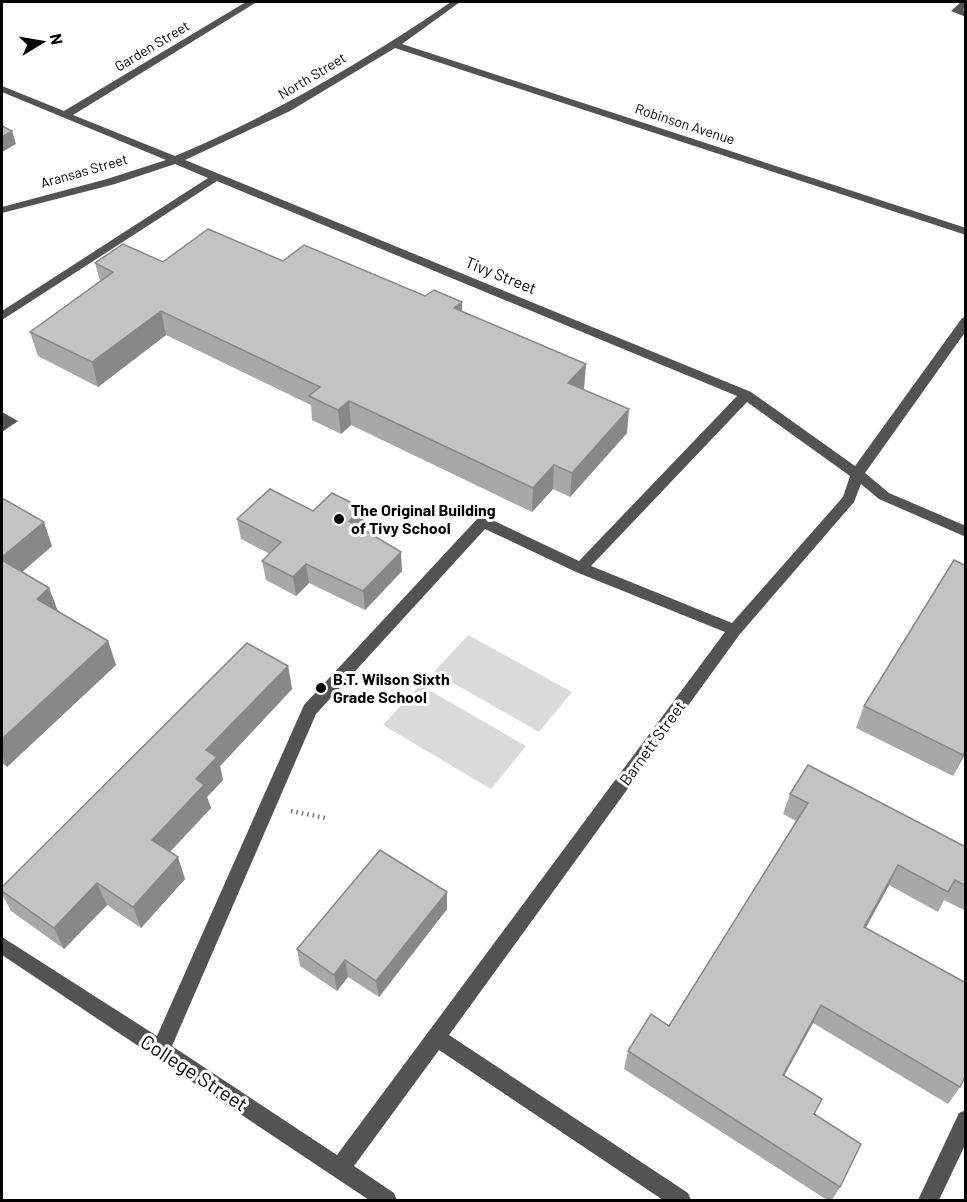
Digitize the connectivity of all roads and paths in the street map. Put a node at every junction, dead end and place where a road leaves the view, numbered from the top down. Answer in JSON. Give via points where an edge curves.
{"nodes":[{"id":1,"x":252,"y":2,"type":"edge"},
{"id":2,"x":456,"y":2,"type":"edge"},
{"id":3,"x":966,"y":2,"type":"edge"},
{"id":4,"x":966,"y":14,"type":"edge"},
{"id":5,"x":396,"y":45,"type":"junction"},
{"id":6,"x":3,"y":91,"type":"edge"},
{"id":7,"x":65,"y":115,"type":"junction"},
{"id":8,"x":174,"y":160,"type":"junction"},
{"id":9,"x":216,"y":177,"type":"junction"},
{"id":10,"x":2,"y":210,"type":"edge"},
{"id":11,"x":966,"y":232,"type":"edge"},
{"id":12,"x":2,"y":316,"type":"edge"},
{"id":13,"x":966,"y":321,"type":"edge"},
{"id":14,"x":746,"y":395,"type":"junction"},
{"id":15,"x":2,"y":416,"type":"edge"},
{"id":16,"x":2,"y":428,"type":"edge"},
{"id":17,"x":857,"y":474,"type":"junction"},
{"id":18,"x":966,"y":532,"type":"edge"},
{"id":19,"x":581,"y":568,"type":"junction"},
{"id":20,"x":735,"y":630,"type":"junction"},
{"id":21,"x":267,"y":807,"type":"junction"},
{"id":22,"x":326,"y":818,"type":"dead end"},
{"id":23,"x":2,"y":945,"type":"edge"},
{"id":24,"x":436,"y":1037,"type":"junction"},
{"id":25,"x":160,"y":1051,"type":"junction"},
{"id":26,"x":966,"y":1120,"type":"edge"},
{"id":27,"x":340,"y":1167,"type":"junction"},
{"id":28,"x":387,"y":1200,"type":"edge"},
{"id":29,"x":681,"y":1200,"type":"edge"},
{"id":30,"x":928,"y":1200,"type":"edge"}],
"edges":[{"from":1,"to":7,"type":"street","name":"Garden Street"},
{"from":2,"to":5,"type":"street","name":"North Street"},
{"from":3,"to":4,"type":"street","via":[[956,11]]},
{"from":5,"to":8,"type":"street","name":"North Street","via":[[269,120]]},
{"from":5,"to":11,"type":"street","name":"Robinson Avenue"},
{"from":6,"to":7,"type":"street","name":"Tivy Street"},
{"from":7,"to":8,"type":"street","name":"Tivy Street"},
{"from":8,"to":9,"type":"street","name":"Tivy Street"},
{"from":8,"to":10,"type":"street","name":"Aransas Street"},
{"from":9,"to":12,"type":"street"},
{"from":9,"to":14,"type":"street","name":"Tivy Street"},
{"from":13,"to":17,"type":"street","name":"Barnett Street"},
{"from":14,"to":17,"type":"street","name":"Tivy Street"},
{"from":14,"to":19,"type":"street"},
{"from":15,"to":16,"type":"street","via":[[11,421]]},
{"from":17,"to":18,"type":"street","name":"Tivy Street","via":[[884,496]]},
{"from":17,"to":20,"type":"street","name":"Barnett Street","via":[[849,499]]},
{"from":19,"to":20,"type":"street"},
{"from":19,"to":21,"type":"street","via":[[483,522],[310,710]]},
{"from":20,"to":24,"type":"street","name":"Barnett Street"},
{"from":21,"to":22,"type":"path"},
{"from":21,"to":25,"type":"street"},
{"from":23,"to":25,"type":"street","name":"College Street"},
{"from":24,"to":27,"type":"street","name":"Barnett Street"},
{"from":24,"to":29,"type":"street"},
{"from":25,"to":27,"type":"street","name":"College Street"},
{"from":26,"to":30,"type":"street"},
{"from":27,"to":28,"type":"street","name":"College Street"}]}
